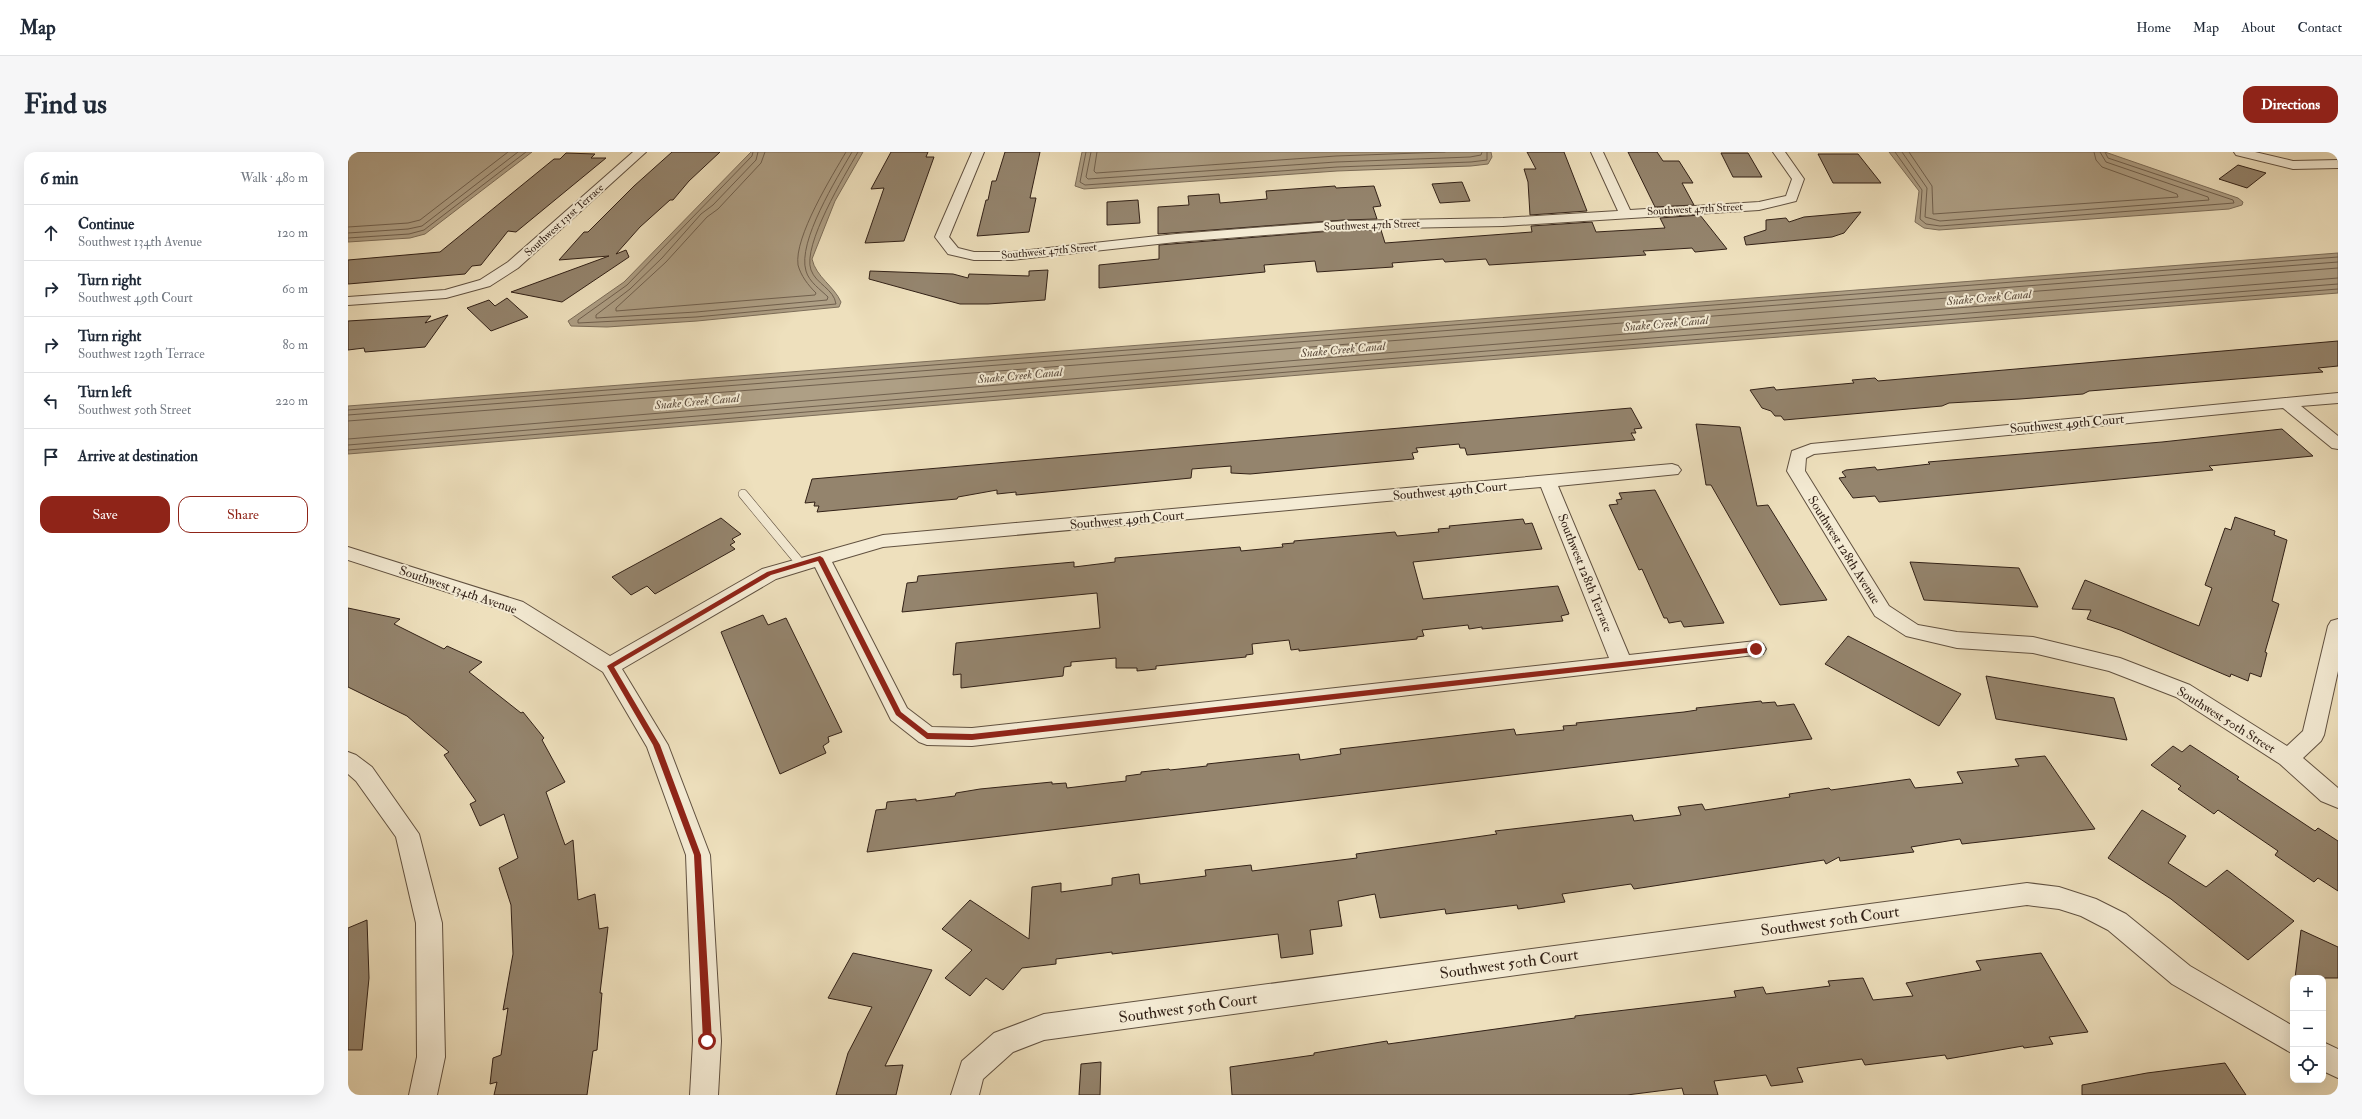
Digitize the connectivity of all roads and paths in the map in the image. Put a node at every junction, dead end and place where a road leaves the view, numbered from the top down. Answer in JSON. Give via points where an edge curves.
{"nodes":[{"id":1,"x":640,"y":152,"type":"edge"},
{"id":2,"x":978,"y":152,"type":"edge"},
{"id":3,"x":1597,"y":152,"type":"edge"},
{"id":4,"x":1779,"y":152,"type":"edge"},
{"id":5,"x":2240,"y":152,"type":"edge"},
{"id":6,"x":2338,"y":164,"type":"edge"},
{"id":7,"x":1625,"y":213,"type":"junction"},
{"id":8,"x":348,"y":301,"type":"edge"},
{"id":9,"x":2338,"y":398,"type":"edge"},
{"id":10,"x":2287,"y":403,"type":"junction"},
{"id":11,"x":2338,"y":444,"type":"edge"},
{"id":12,"x":1798,"y":455,"type":"joint"},
{"id":13,"x":1672,"y":470,"type":"dead end"},
{"id":14,"x":1548,"y":482,"type":"junction"},
{"id":15,"x":743,"y":494,"type":"dead end"},
{"id":16,"x":348,"y":553,"type":"edge"},
{"id":17,"x":820,"y":558,"type":"junction"},
{"id":18,"x":801,"y":564,"type":"junction"},
{"id":19,"x":2338,"y":626,"type":"edge"},
{"id":20,"x":1913,"y":631,"type":"joint"},
{"id":21,"x":1756,"y":649,"type":"dead end"},
{"id":22,"x":1622,"y":664,"type":"junction"},
{"id":23,"x":610,"y":666,"type":"junction"},
{"id":24,"x":2288,"y":758,"type":"junction"},
{"id":25,"x":348,"y":761,"type":"edge"},
{"id":26,"x":2338,"y":798,"type":"edge"},
{"id":27,"x":2290,"y":1039,"type":"edge"},
{"id":28,"x":2326,"y":1058,"type":"edge"},
{"id":29,"x":2338,"y":1064,"type":"edge"},
{"id":30,"x":968,"y":1083,"type":"edge"},
{"id":31,"x":423,"y":1095,"type":"edge"},
{"id":32,"x":704,"y":1095,"type":"edge"}],
"edges":[{"from":1,"to":8,"type":"street","name":"Southwest 131st Terrace","via":[[513,265],[485,283],[446,294]]},
{"from":2,"to":7,"type":"street","name":"Southwest 47th Street","via":[[942,237],[953,251],[974,256],[1012,256],[1176,238],[1337,226],[1503,222]]},
{"from":3,"to":7,"type":"street"},
{"from":4,"to":7,"type":"street","name":"Southwest 47th Street","via":[[1798,178],[1792,198],[1759,206]]},
{"from":5,"to":6,"type":"street","via":[[2292,165]]},
{"from":9,"to":10,"type":"street","name":"Southwest 49th Court"},
{"from":10,"to":11,"type":"street"},
{"from":10,"to":12,"type":"street","name":"Southwest 49th Court","via":[[1811,448]]},
{"from":12,"to":20,"type":"street","name":"Southwest 128th Avenue","via":[[1796,471],[1882,611]]},
{"from":13,"to":14,"type":"street","name":"Southwest 49th Court"},
{"from":14,"to":17,"type":"street","name":"Southwest 49th Court","via":[[883,541]]},
{"from":14,"to":22,"type":"street","name":"Southwest 128th Terrace"},
{"from":15,"to":18,"type":"lane"},
{"from":16,"to":23,"type":"street","name":"Southwest 134th Avenue","via":[[516,607]]},
{"from":17,"to":18,"type":"street","name":"Southwest 49th Court"},
{"from":17,"to":22,"type":"street","via":[[899,714],[927,736],[972,737]]},
{"from":18,"to":23,"type":"street","name":"Southwest 49th Court","via":[[769,574]]},
{"from":19,"to":24,"type":"street","via":[[2313,735]]},
{"from":20,"to":24,"type":"street","name":"Southwest 50th Street","via":[[1957,640],[2033,645],[2113,664],[2183,691]]},
{"from":21,"to":22,"type":"street"},
{"from":23,"to":32,"type":"street","name":"Southwest 134th Avenue","via":[[657,745],[698,855],[707,1041]]},
{"from":24,"to":26,"type":"street","name":"Southwest 50th Street","via":[[2329,794]]},
{"from":25,"to":31,"type":"street","via":[[364,774],[407,834],[429,923],[431,1057]]},
{"from":27,"to":30,"type":"street","name":"Southwest 50th Court","via":[[2181,975],[2117,922],[2087,907],[2059,898],[2026,894],[1044,1027],[1004,1042]]},
{"from":28,"to":29,"type":"street"}]}
